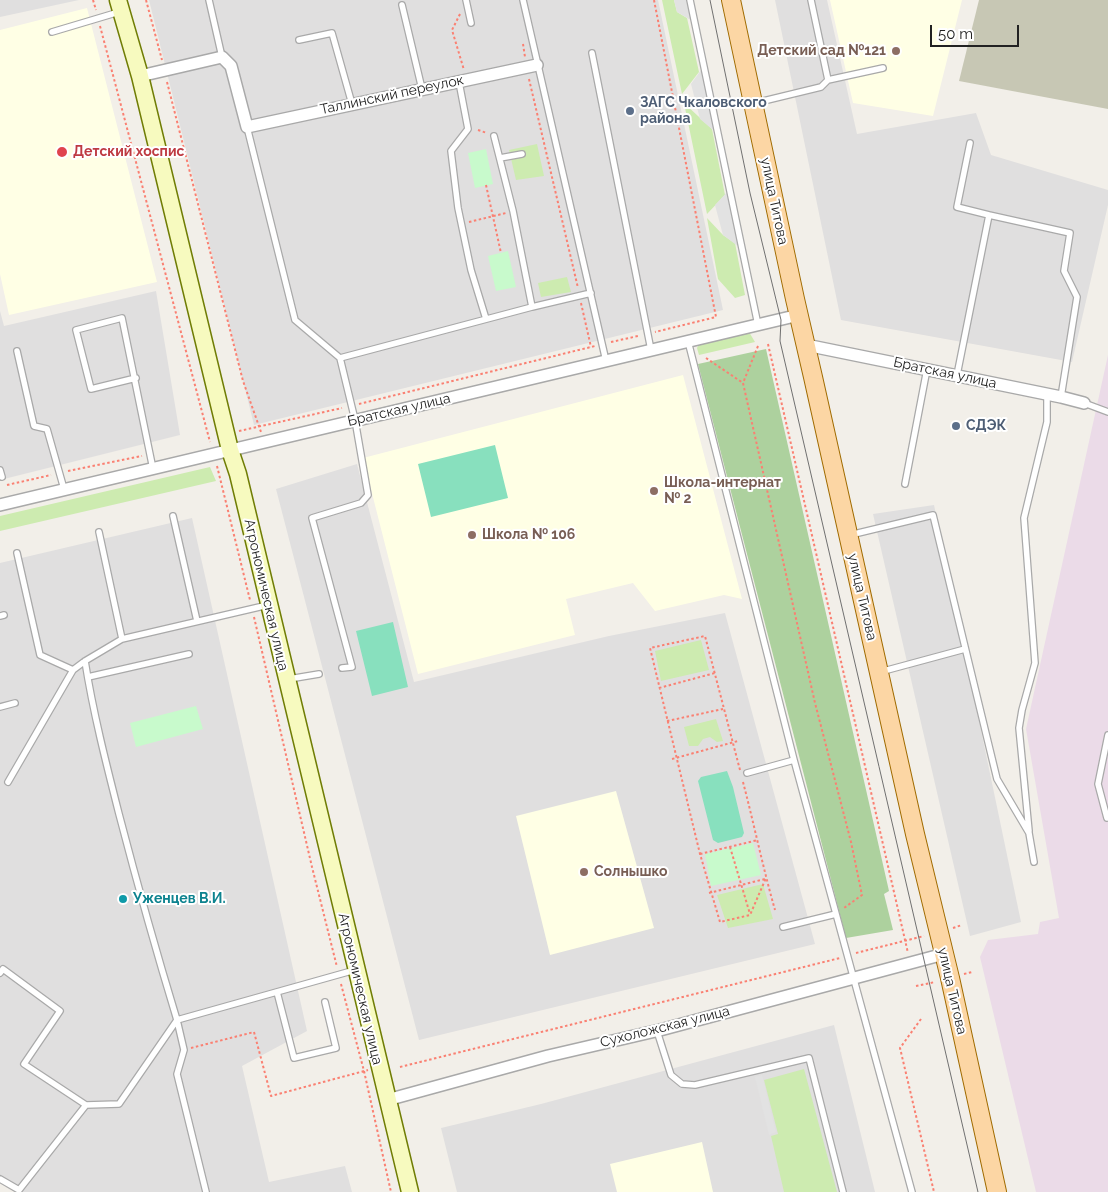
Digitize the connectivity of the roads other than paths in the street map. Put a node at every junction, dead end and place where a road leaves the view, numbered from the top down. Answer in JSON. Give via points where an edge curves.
{"nodes":[{"id":1,"x":209,"y":0,"type":"edge"},
{"id":2,"x":467,"y":0,"type":"edge"},
{"id":3,"x":523,"y":0,"type":"edge"},
{"id":4,"x":690,"y":0,"type":"edge"},
{"id":5,"x":731,"y":0,"type":"edge"},
{"id":6,"x":811,"y":0,"type":"edge"},
{"id":7,"x":402,"y":5,"type":"dead end"},
{"id":8,"x":120,"y":6,"type":"edge"},
{"id":9,"x":471,"y":23,"type":"dead end"},
{"id":10,"x":52,"y":32,"type":"dead end"},
{"id":11,"x":299,"y":40,"type":"dead end"},
{"id":12,"x":592,"y":53,"type":"dead end"},
{"id":13,"x":222,"y":58,"type":"junction"},
{"id":14,"x":532,"y":66,"type":"junction"},
{"id":15,"x":883,"y":68,"type":"dead end"},
{"id":16,"x":140,"y":76,"type":"junction"},
{"id":17,"x":828,"y":80,"type":"junction"},
{"id":18,"x":463,"y":81,"type":"junction"},
{"id":19,"x":422,"y":89,"type":"junction"},
{"id":20,"x":753,"y":103,"type":"junction"},
{"id":21,"x":352,"y":104,"type":"junction"},
{"id":22,"x":247,"y":126,"type":"junction"},
{"id":23,"x":494,"y":136,"type":"road end"},
{"id":24,"x":970,"y":143,"type":"dead end"},
{"id":25,"x":522,"y":154,"type":"dead end"},
{"id":26,"x":500,"y":158,"type":"junction"},
{"id":27,"x":989,"y":215,"type":"junction"},
{"id":28,"x":591,"y":293,"type":"junction"},
{"id":29,"x":532,"y":307,"type":"junction"},
{"id":30,"x":799,"y":315,"type":"junction"},
{"id":31,"x":486,"y":319,"type":"junction"},
{"id":32,"x":758,"y":325,"type":"junction"},
{"id":33,"x":688,"y":341,"type":"junction"},
{"id":34,"x":806,"y":345,"type":"junction"},
{"id":35,"x":651,"y":350,"type":"junction"},
{"id":36,"x":17,"y":351,"type":"dead end"},
{"id":37,"x":340,"y":358,"type":"junction"},
{"id":38,"x":606,"y":361,"type":"junction"},
{"id":39,"x":927,"y":369,"type":"junction"},
{"id":40,"x":957,"y":375,"type":"junction"},
{"id":41,"x":136,"y":378,"type":"junction"},
{"id":42,"x":1047,"y":394,"type":"junction"},
{"id":43,"x":1061,"y":397,"type":"junction"},
{"id":44,"x":1084,"y":403,"type":"joint"},
{"id":45,"x":1108,"y":412,"type":"edge"},
{"id":46,"x":355,"y":420,"type":"junction"},
{"id":47,"x":230,"y":450,"type":"junction"},
{"id":48,"x":153,"y":469,"type":"junction"},
{"id":49,"x":905,"y":484,"type":"dead end"},
{"id":50,"x":64,"y":489,"type":"junction"},
{"id":51,"x":0,"y":505,"type":"edge"},
{"id":52,"x":173,"y":516,"type":"dead end"},
{"id":53,"x":99,"y":532,"type":"dead end"},
{"id":54,"x":848,"y":536,"type":"junction"},
{"id":55,"x":17,"y":553,"type":"dead end"},
{"id":56,"x":260,"y":606,"type":"junction"},
{"id":57,"x":197,"y":621,"type":"junction"},
{"id":58,"x":122,"y":639,"type":"junction"},
{"id":59,"x":965,"y":649,"type":"junction"},
{"id":60,"x":189,"y":654,"type":"dead end"},
{"id":61,"x":85,"y":661,"type":"junction"},
{"id":62,"x":342,"y":668,"type":"dead end"},
{"id":63,"x":73,"y":670,"type":"junction"},
{"id":64,"x":879,"y":672,"type":"junction"},
{"id":65,"x":319,"y":674,"type":"dead end"},
{"id":66,"x":88,"y":677,"type":"junction"},
{"id":67,"x":287,"y":680,"type":"junction"},
{"id":68,"x":15,"y":703,"type":"dead end"},
{"id":69,"x":0,"y":707,"type":"edge"},
{"id":70,"x":1108,"y":735,"type":"edge"},
{"id":71,"x":794,"y":760,"type":"junction"},
{"id":72,"x":747,"y":773,"type":"dead end"},
{"id":73,"x":8,"y":782,"type":"dead end"},
{"id":74,"x":1107,"y":818,"type":"edge"},
{"id":75,"x":1029,"y":833,"type":"junction"},
{"id":76,"x":1034,"y":862,"type":"dead end"},
{"id":77,"x":836,"y":914,"type":"junction"},
{"id":78,"x":783,"y":927,"type":"dead end"},
{"id":79,"x":944,"y":954,"type":"junction"},
{"id":80,"x":355,"y":970,"type":"junction"},
{"id":81,"x":0,"y":973,"type":"edge"},
{"id":82,"x":854,"y":978,"type":"junction"},
{"id":83,"x":277,"y":992,"type":"junction"},
{"id":84,"x":325,"y":1002,"type":"dead end"},
{"id":85,"x":177,"y":1020,"type":"junction"},
{"id":86,"x":656,"y":1031,"type":"junction"},
{"id":87,"x":387,"y":1100,"type":"junction"},
{"id":88,"x":86,"y":1105,"type":"junction"},
{"id":89,"x":0,"y":1179,"type":"edge"},
{"id":90,"x":206,"y":1192,"type":"edge"},
{"id":91,"x":410,"y":1192,"type":"edge"},
{"id":92,"x":843,"y":1192,"type":"edge"},
{"id":93,"x":912,"y":1192,"type":"edge"},
{"id":94,"x":997,"y":1192,"type":"edge"}],
"edges":[{"from":1,"to":13,"type":"lane"},
{"from":2,"to":9,"type":"lane"},
{"from":3,"to":14,"type":"lane"},
{"from":4,"to":32,"type":"lane"},
{"from":5,"to":20,"type":"main road","name":"улица Титова"},
{"from":6,"to":17,"type":"lane"},
{"from":7,"to":19,"type":"lane"},
{"from":8,"to":10,"type":"lane","via":[[98,19]]},
{"from":8,"to":16,"type":"street","name":"Агрономическая улица"},
{"from":11,"to":21,"type":"lane","via":[[332,32]]},
{"from":12,"to":35,"type":"lane"},
{"from":13,"to":16,"type":"street"},
{"from":13,"to":22,"type":"street","via":[[231,66]]},
{"from":14,"to":18,"type":"street","name":"Таллинский переулок"},
{"from":14,"to":28,"type":"lane"},
{"from":15,"to":17,"type":"lane"},
{"from":16,"to":47,"type":"street","name":"Агрономическая улица"},
{"from":17,"to":20,"type":"lane","via":[[821,87]]},
{"from":18,"to":19,"type":"street","name":"Таллинский переулок"},
{"from":18,"to":31,"type":"lane","via":[[468,129],[451,151],[461,224]]},
{"from":19,"to":21,"type":"street","name":"Таллинский переулок"},
{"from":20,"to":30,"type":"main road","name":"улица Титова"},
{"from":21,"to":22,"type":"street","name":"Таллинский переулок"},
{"from":22,"to":37,"type":"lane","via":[[295,320]]},
{"from":23,"to":26,"type":"lane"},
{"from":24,"to":27,"type":"lane","via":[[957,207]]},
{"from":25,"to":26,"type":"lane"},
{"from":26,"to":29,"type":"lane"},
{"from":27,"to":40,"type":"lane"},
{"from":27,"to":43,"type":"lane","via":[[1070,233],[1064,271],[1077,297]]},
{"from":28,"to":29,"type":"lane"},
{"from":28,"to":38,"type":"lane"},
{"from":29,"to":31,"type":"lane"},
{"from":30,"to":32,"type":"street","name":"Братская улица"},
{"from":30,"to":34,"type":"main road","name":"улица Титова"},
{"from":31,"to":37,"type":"lane"},
{"from":32,"to":33,"type":"street","name":"Братская улица"},
{"from":33,"to":35,"type":"street","name":"Братская улица"},
{"from":33,"to":71,"type":"lane"},
{"from":34,"to":39,"type":"street","name":"Братская улица"},
{"from":34,"to":54,"type":"main road","name":"улица Титова"},
{"from":35,"to":38,"type":"street","name":"Братская улица"},
{"from":36,"to":50,"type":"lane","via":[[34,426],[47,429]]},
{"from":37,"to":46,"type":"lane"},
{"from":38,"to":46,"type":"street","name":"Братская улица"},
{"from":39,"to":40,"type":"street","name":"Братская улица"},
{"from":39,"to":49,"type":"lane"},
{"from":40,"to":42,"type":"street","name":"Братская улица"},
{"from":41,"to":41,"type":"lane","via":[[122,318],[76,330],[91,389]]},
{"from":41,"to":48,"type":"lane"},
{"from":42,"to":43,"type":"street","name":"Братская улица"},
{"from":42,"to":75,"type":"lane","via":[[1047,422],[1024,518],[1035,663],[1019,728]]},
{"from":43,"to":44,"type":"street","name":"Братская улица"},
{"from":44,"to":45,"type":"lane"},
{"from":46,"to":47,"type":"street","name":"Братская улица"},
{"from":46,"to":62,"type":"lane","via":[[368,494],[361,504],[312,518],[352,667]]},
{"from":47,"to":48,"type":"street","name":"Братская улица"},
{"from":47,"to":56,"type":"street","name":"Агрономическая улица","via":[[238,474]]},
{"from":48,"to":50,"type":"street","name":"Братская улица"},
{"from":50,"to":51,"type":"street","name":"Братская улица"},
{"from":52,"to":57,"type":"lane"},
{"from":53,"to":58,"type":"lane"},
{"from":54,"to":59,"type":"lane","via":[[933,515]]},
{"from":54,"to":64,"type":"main road","name":"улица Титова"},
{"from":55,"to":63,"type":"lane","via":[[40,655]]},
{"from":56,"to":57,"type":"lane"},
{"from":56,"to":67,"type":"street","name":"Агрономическая улица"},
{"from":57,"to":58,"type":"lane"},
{"from":58,"to":61,"type":"lane"},
{"from":59,"to":64,"type":"lane"},
{"from":59,"to":75,"type":"lane","via":[[997,779]]},
{"from":60,"to":66,"type":"lane"},
{"from":61,"to":63,"type":"lane"},
{"from":61,"to":66,"type":"lane"},
{"from":63,"to":73,"type":"lane"},
{"from":64,"to":79,"type":"main road","name":"улица Титова"},
{"from":65,"to":67,"type":"lane"},
{"from":66,"to":85,"type":"lane","via":[[134,872]]},
{"from":67,"to":80,"type":"street","name":"Агрономическая улица"},
{"from":68,"to":69,"type":"lane"},
{"from":70,"to":74,"type":"lane","via":[[1098,784]]},
{"from":71,"to":72,"type":"lane"},
{"from":71,"to":77,"type":"lane"},
{"from":75,"to":76,"type":"lane"},
{"from":77,"to":78,"type":"lane"},
{"from":77,"to":82,"type":"lane"},
{"from":79,"to":82,"type":"street","name":"Сухоложская улица"},
{"from":79,"to":94,"type":"main road","name":"улица Титова"},
{"from":80,"to":83,"type":"lane"},
{"from":80,"to":87,"type":"street","name":"Агрономическая улица","via":[[371,1069]]},
{"from":81,"to":88,"type":"lane","via":[[3,969],[60,1011],[24,1064]]},
{"from":82,"to":86,"type":"street","name":"Сухоложская улица"},
{"from":82,"to":93,"type":"lane"},
{"from":83,"to":84,"type":"lane","via":[[294,1058],[336,1048]]},
{"from":83,"to":85,"type":"lane"},
{"from":85,"to":88,"type":"lane","via":[[119,1104]]},
{"from":85,"to":90,"type":"lane","via":[[184,1050],[177,1074]]},
{"from":86,"to":87,"type":"street","name":"Сухоложская улица","via":[[548,1056]]},
{"from":86,"to":92,"type":"lane","via":[[671,1075],[682,1084],[695,1085],[809,1058]]},
{"from":87,"to":91,"type":"street","name":"Агрономическая улица"},
{"from":88,"to":89,"type":"lane","via":[[19,1190]]}]}
